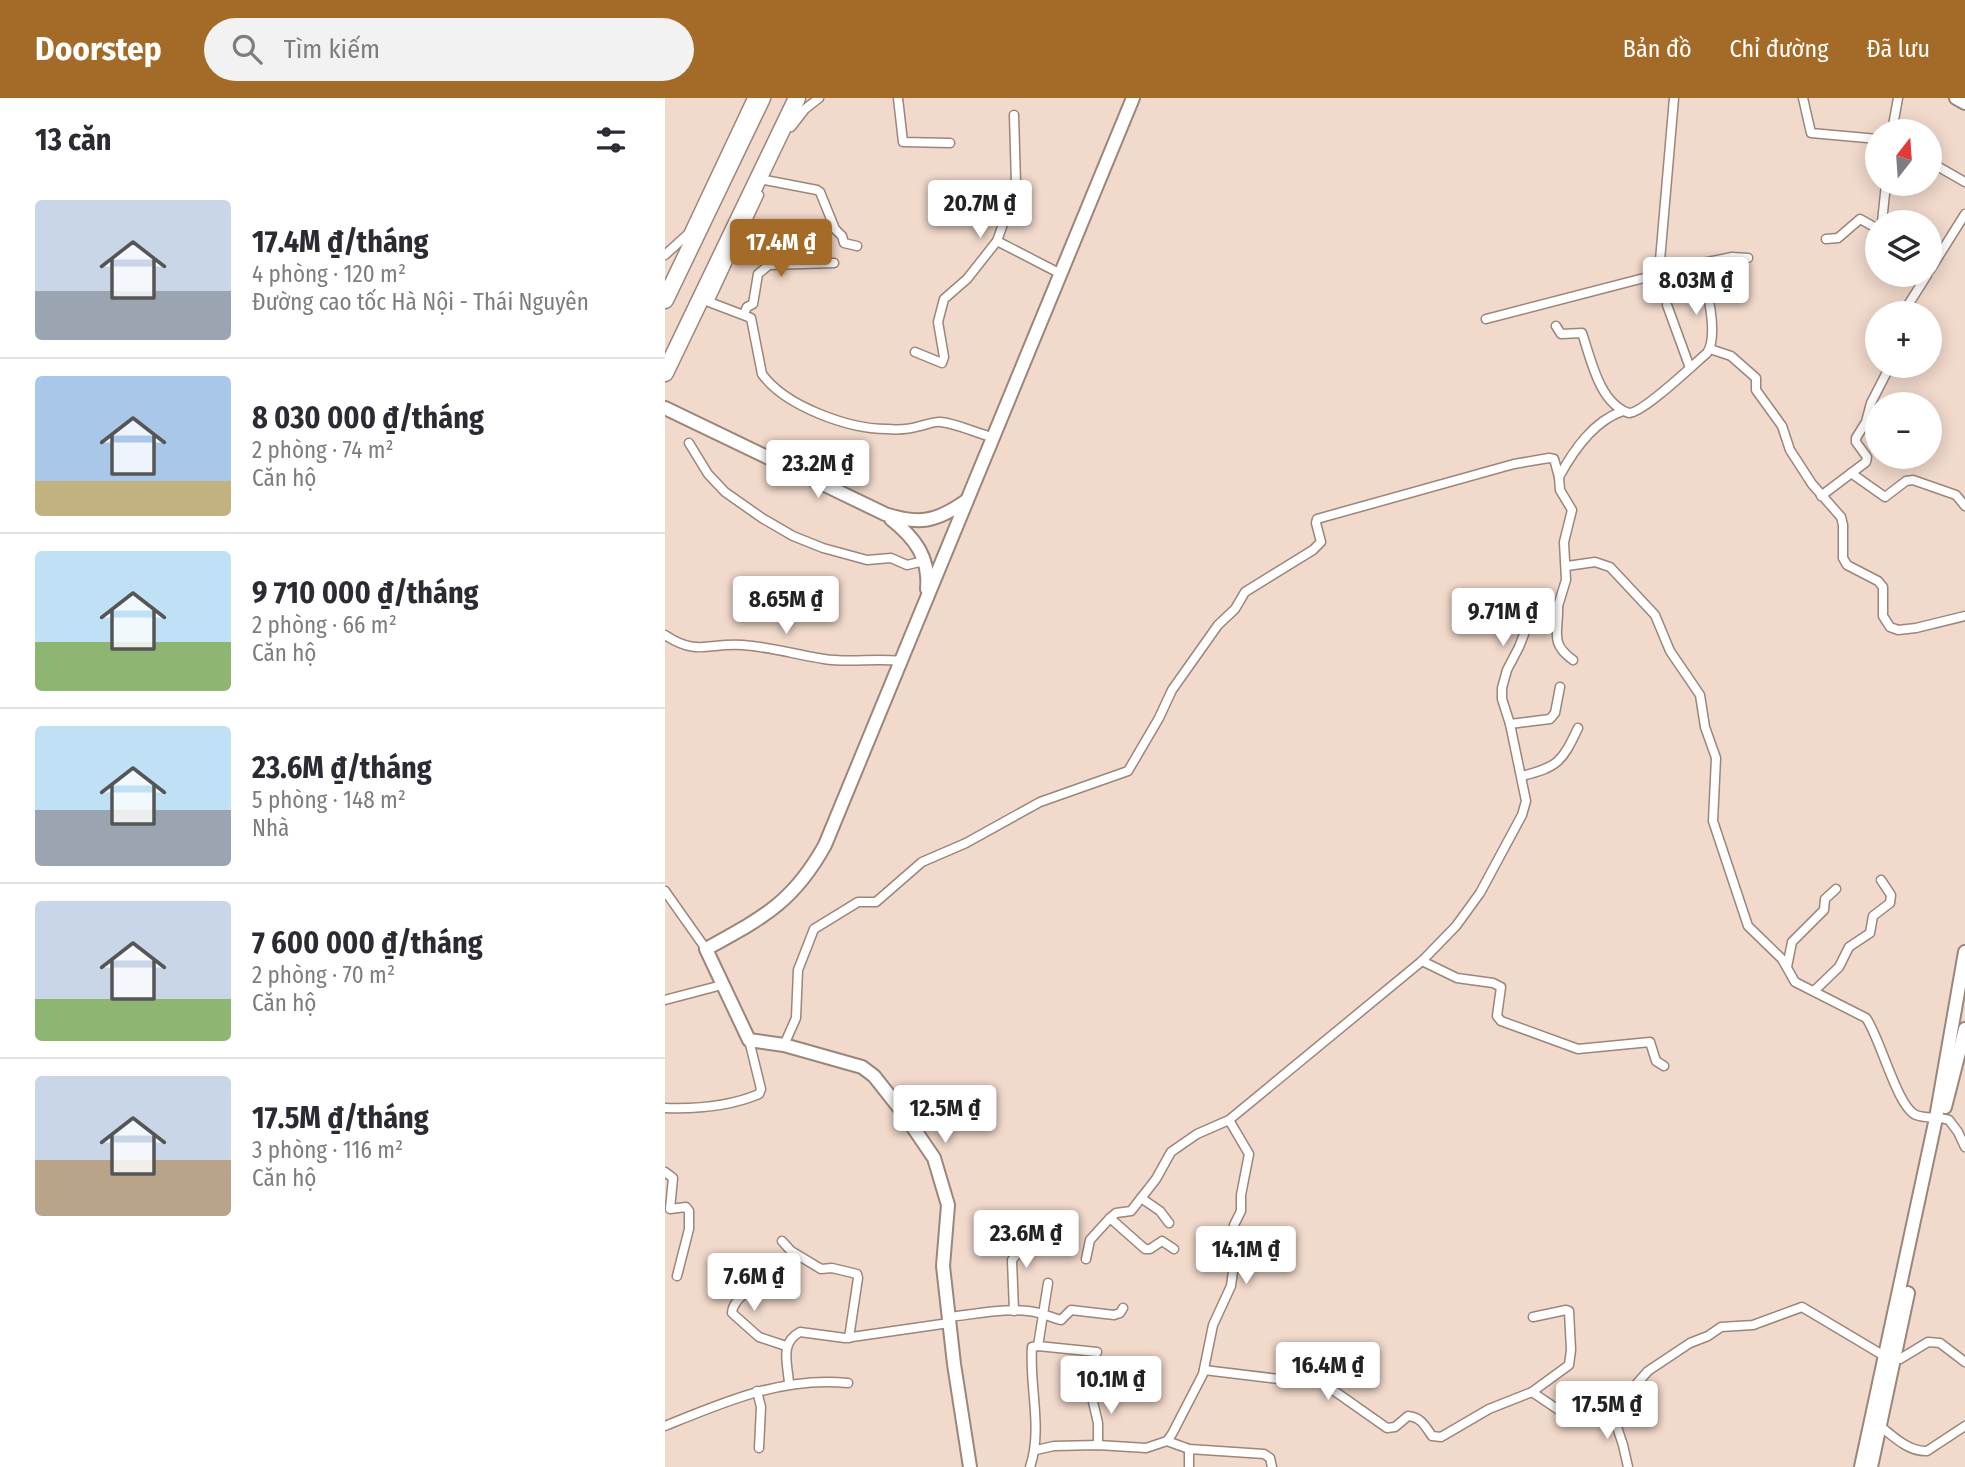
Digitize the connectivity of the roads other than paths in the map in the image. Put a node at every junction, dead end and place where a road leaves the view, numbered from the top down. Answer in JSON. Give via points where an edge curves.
{"nodes":[{"id":1,"x":752,"y":98,"type":"edge"},
{"id":2,"x":762,"y":98,"type":"edge"},
{"id":3,"x":797,"y":98,"type":"edge"},
{"id":4,"x":819,"y":98,"type":"edge"},
{"id":5,"x":898,"y":98,"type":"edge"},
{"id":6,"x":1133,"y":98,"type":"edge"},
{"id":7,"x":1674,"y":98,"type":"edge"},
{"id":8,"x":1804,"y":98,"type":"edge"},
{"id":9,"x":1898,"y":98,"type":"edge"},
{"id":10,"x":1956,"y":98,"type":"edge"},
{"id":11,"x":1965,"y":103,"type":"edge"},
{"id":12,"x":1014,"y":115,"type":"dead end"},
{"id":13,"x":1894,"y":119,"type":"edge"},
{"id":14,"x":1865,"y":138,"type":"edge"},
{"id":15,"x":950,"y":143,"type":"dead end"},
{"id":16,"x":1943,"y":169,"type":"edge"},
{"id":17,"x":765,"y":180,"type":"junction"},
{"id":18,"x":1965,"y":182,"type":"edge"},
{"id":19,"x":1965,"y":214,"type":"edge"},
{"id":20,"x":1865,"y":222,"type":"edge"},
{"id":21,"x":1826,"y":239,"type":"dead end"},
{"id":22,"x":997,"y":241,"type":"junction"},
{"id":23,"x":857,"y":246,"type":"dead end"},
{"id":24,"x":1942,"y":251,"type":"edge"},
{"id":25,"x":665,"y":256,"type":"edge"},
{"id":26,"x":1748,"y":258,"type":"dead end"},
{"id":27,"x":834,"y":263,"type":"dead end"},
{"id":28,"x":1698,"y":264,"type":"junction"},
{"id":29,"x":1660,"y":272,"type":"junction"},
{"id":30,"x":1059,"y":273,"type":"junction"},
{"id":31,"x":665,"y":300,"type":"edge"},
{"id":32,"x":1667,"y":305,"type":"dead end"},
{"id":33,"x":744,"y":314,"type":"junction"},
{"id":34,"x":1486,"y":319,"type":"dead end"},
{"id":35,"x":1556,"y":326,"type":"dead end"},
{"id":36,"x":1710,"y":349,"type":"junction"},
{"id":37,"x":915,"y":352,"type":"dead end"},
{"id":38,"x":1690,"y":368,"type":"junction"},
{"id":39,"x":665,"y":373,"type":"edge"},
{"id":40,"x":1884,"y":378,"type":"edge"},
{"id":41,"x":668,"y":410,"type":"edge"},
{"id":42,"x":1623,"y":411,"type":"junction"},
{"id":43,"x":992,"y":438,"type":"junction"},
{"id":44,"x":689,"y":443,"type":"dead end"},
{"id":45,"x":1851,"y":473,"type":"junction"},
{"id":46,"x":1559,"y":477,"type":"junction"},
{"id":47,"x":1821,"y":496,"type":"junction"},
{"id":48,"x":966,"y":501,"type":"junction"},
{"id":49,"x":1965,"y":506,"type":"edge"},
{"id":50,"x":885,"y":514,"type":"junction"},
{"id":51,"x":924,"y":561,"type":"junction"},
{"id":52,"x":1567,"y":566,"type":"junction"},
{"id":53,"x":927,"y":597,"type":"junction"},
{"id":54,"x":1558,"y":606,"type":"junction"},
{"id":55,"x":1965,"y":616,"type":"edge"},
{"id":56,"x":665,"y":635,"type":"edge"},
{"id":57,"x":1573,"y":660,"type":"dead end"},
{"id":58,"x":900,"y":661,"type":"junction"},
{"id":59,"x":1560,"y":687,"type":"dead end"},
{"id":60,"x":1510,"y":724,"type":"junction"},
{"id":61,"x":1578,"y":729,"type":"dead end"},
{"id":62,"x":1522,"y":776,"type":"junction"},
{"id":63,"x":1881,"y":880,"type":"dead end"},
{"id":64,"x":1836,"y":889,"type":"dead end"},
{"id":65,"x":665,"y":891,"type":"edge"},
{"id":66,"x":706,"y":949,"type":"junction"},
{"id":67,"x":1965,"y":952,"type":"edge"},
{"id":68,"x":1422,"y":961,"type":"junction"},
{"id":69,"x":1787,"y":967,"type":"junction"},
{"id":70,"x":722,"y":985,"type":"junction"},
{"id":71,"x":1814,"y":991,"type":"junction"},
{"id":72,"x":665,"y":1000,"type":"edge"},
{"id":73,"x":1965,"y":1029,"type":"edge"},
{"id":74,"x":749,"y":1040,"type":"junction"},
{"id":75,"x":784,"y":1045,"type":"junction"},
{"id":76,"x":1664,"y":1066,"type":"dead end"},
{"id":77,"x":665,"y":1108,"type":"edge"},
{"id":78,"x":1939,"y":1118,"type":"junction"},
{"id":79,"x":1229,"y":1120,"type":"junction"},
{"id":80,"x":1965,"y":1147,"type":"edge"},
{"id":81,"x":665,"y":1172,"type":"edge"},
{"id":82,"x":1141,"y":1198,"type":"junction"},
{"id":83,"x":668,"y":1209,"type":"edge"},
{"id":84,"x":1110,"y":1218,"type":"junction"},
{"id":85,"x":1169,"y":1223,"type":"dead end"},
{"id":86,"x":1040,"y":1228,"type":"dead end"},
{"id":87,"x":782,"y":1241,"type":"dead end"},
{"id":88,"x":1174,"y":1249,"type":"dead end"},
{"id":89,"x":1086,"y":1259,"type":"dead end"},
{"id":90,"x":677,"y":1276,"type":"dead end"},
{"id":91,"x":760,"y":1276,"type":"dead end"},
{"id":92,"x":1048,"y":1283,"type":"dead end"},
{"id":93,"x":1123,"y":1308,"type":"dead end"},
{"id":94,"x":1014,"y":1311,"type":"junction"},
{"id":95,"x":1042,"y":1314,"type":"junction"},
{"id":96,"x":1533,"y":1317,"type":"dead end"},
{"id":97,"x":949,"y":1320,"type":"junction"},
{"id":98,"x":849,"y":1338,"type":"junction"},
{"id":99,"x":786,"y":1346,"type":"junction"},
{"id":100,"x":1039,"y":1346,"type":"junction"},
{"id":101,"x":1097,"y":1352,"type":"dead end"},
{"id":102,"x":1890,"y":1358,"type":"junction"},
{"id":103,"x":1965,"y":1362,"type":"edge"},
{"id":104,"x":1204,"y":1370,"type":"junction"},
{"id":105,"x":848,"y":1382,"type":"dead end"},
{"id":106,"x":789,"y":1384,"type":"junction"},
{"id":107,"x":1090,"y":1389,"type":"dead end"},
{"id":108,"x":757,"y":1391,"type":"junction"},
{"id":109,"x":1532,"y":1392,"type":"junction"},
{"id":110,"x":1611,"y":1409,"type":"junction"},
{"id":111,"x":665,"y":1426,"type":"edge"},
{"id":112,"x":1880,"y":1426,"type":"junction"},
{"id":113,"x":1965,"y":1426,"type":"edge"},
{"id":114,"x":1167,"y":1441,"type":"junction"},
{"id":115,"x":1098,"y":1446,"type":"junction"},
{"id":116,"x":759,"y":1448,"type":"dead end"},
{"id":117,"x":1189,"y":1449,"type":"junction"},
{"id":118,"x":1036,"y":1450,"type":"junction"},
{"id":119,"x":970,"y":1467,"type":"edge"},
{"id":120,"x":1030,"y":1467,"type":"edge"},
{"id":121,"x":1189,"y":1467,"type":"edge"},
{"id":122,"x":1272,"y":1467,"type":"edge"},
{"id":123,"x":1628,"y":1467,"type":"edge"},
{"id":124,"x":1861,"y":1467,"type":"edge"},
{"id":125,"x":1871,"y":1467,"type":"edge"}],
"edges":[{"from":1,"to":25,"type":"street","via":[[688,234]]},
{"from":2,"to":31,"type":"highway"},
{"from":3,"to":39,"type":"highway"},
{"from":4,"to":17,"type":"street","via":[[795,120]]},
{"from":5,"to":15,"type":"street","via":[[903,142]]},
{"from":6,"to":30,"type":"street"},
{"from":7,"to":29,"type":"street"},
{"from":8,"to":14,"type":"street","via":[[1811,133]]},
{"from":9,"to":13,"type":"street"},
{"from":10,"to":11,"type":"street"},
{"from":12,"to":22,"type":"street","via":[[1016,184]]},
{"from":16,"to":18,"type":"street"},
{"from":17,"to":23,"type":"street","via":[[820,192],[844,243]]},
{"from":17,"to":33,"type":"street","via":[[709,300]]},
{"from":19,"to":24,"type":"street"},
{"from":20,"to":21,"type":"street","via":[[1860,219],[1838,238]]},
{"from":22,"to":30,"type":"street"},
{"from":22,"to":37,"type":"street","via":[[944,299],[938,322],[942,363]]},
{"from":26,"to":28,"type":"street"},
{"from":27,"to":33,"type":"street","via":[[769,265],[758,274],[753,304]]},
{"from":28,"to":29,"type":"street"},
{"from":28,"to":36,"type":"street","via":[[1708,292]]},
{"from":29,"to":34,"type":"street"},
{"from":30,"to":43,"type":"street"},
{"from":32,"to":38,"type":"street"},
{"from":33,"to":43,"type":"street","via":[[754,325],[762,374],[776,389],[809,409],[871,428],[940,422]]},
{"from":35,"to":42,"type":"street","via":[[1561,334],[1582,333],[1602,388]]},
{"from":36,"to":38,"type":"street"},
{"from":36,"to":47,"type":"street","via":[[1731,356],[1756,378],[1758,392]]},
{"from":38,"to":42,"type":"street","via":[[1637,412]]},
{"from":40,"to":45,"type":"street","via":[[1856,438],[1867,460]]},
{"from":41,"to":50,"type":"street"},
{"from":42,"to":46,"type":"street","via":[[1602,422],[1576,449]]},
{"from":43,"to":48,"type":"street"},
{"from":44,"to":51,"type":"street","via":[[725,492],[793,536],[867,560],[891,558],[907,565]]},
{"from":45,"to":47,"type":"street"},
{"from":45,"to":49,"type":"street","via":[[1885,497],[1913,480],[1957,495]]},
{"from":46,"to":52,"type":"street","via":[[1560,490],[1571,510],[1564,542]]},
{"from":46,"to":75,"type":"street","via":[[1556,462],[1549,458],[1514,464],[1317,519],[1321,542],[1245,592],[1172,691],[1128,771],[1040,802],[922,862],[876,902],[858,902],[817,927],[798,970],[796,1017]]},
{"from":47,"to":55,"type":"street","via":[[1842,521],[1841,547],[1847,565],[1882,586],[1883,616],[1890,627],[1916,628]]},
{"from":48,"to":50,"type":"street","via":[[940,516],[917,522]]},
{"from":48,"to":53,"type":"street"},
{"from":50,"to":51,"type":"street","via":[[914,540]]},
{"from":51,"to":53,"type":"street"},
{"from":52,"to":54,"type":"street"},
{"from":52,"to":69,"type":"street","via":[[1595,562],[1610,567],[1655,614],[1670,651],[1702,701],[1716,758],[1713,821],[1745,920]]},
{"from":53,"to":58,"type":"street"},
{"from":54,"to":57,"type":"street","via":[[1558,648]]},
{"from":54,"to":60,"type":"street","via":[[1533,611],[1507,670],[1501,694]]},
{"from":56,"to":58,"type":"street","via":[[696,648],[736,644],[824,659]]},
{"from":58,"to":66,"type":"street","via":[[810,872],[761,919]]},
{"from":59,"to":60,"type":"street","via":[[1550,719]]},
{"from":60,"to":62,"type":"street"},
{"from":61,"to":62,"type":"street","via":[[1555,765]]},
{"from":62,"to":68,"type":"street","via":[[1525,808],[1484,887],[1461,920]]},
{"from":63,"to":71,"type":"street","via":[[1891,895],[1890,903],[1873,916],[1868,936],[1849,947],[1839,967]]},
{"from":64,"to":69,"type":"street","via":[[1825,899],[1824,910],[1792,942]]},
{"from":65,"to":66,"type":"street"},
{"from":66,"to":70,"type":"street"},
{"from":67,"to":78,"type":"street"},
{"from":68,"to":76,"type":"street","via":[[1457,978],[1501,987],[1497,1016],[1501,1021],[1578,1049],[1650,1042],[1656,1061]]},
{"from":68,"to":79,"type":"street"},
{"from":69,"to":71,"type":"street","via":[[1795,982]]},
{"from":70,"to":72,"type":"street"},
{"from":70,"to":74,"type":"street"},
{"from":71,"to":78,"type":"street","via":[[1866,1018],[1906,1106],[1916,1115]]},
{"from":73,"to":78,"type":"street"},
{"from":74,"to":75,"type":"street"},
{"from":74,"to":77,"type":"street","via":[[759,1094],[736,1102]]},
{"from":75,"to":97,"type":"street","via":[[870,1072],[934,1158],[949,1214],[943,1266]]},
{"from":78,"to":80,"type":"street","via":[[1954,1125]]},
{"from":78,"to":102,"type":"street"},
{"from":79,"to":82,"type":"street","via":[[1175,1148]]},
{"from":79,"to":104,"type":"street","via":[[1249,1158],[1241,1211],[1234,1225],[1237,1242],[1231,1286],[1213,1325]]},
{"from":81,"to":83,"type":"street","via":[[673,1178]]},
{"from":82,"to":84,"type":"street","via":[[1131,1211]]},
{"from":82,"to":85,"type":"street"},
{"from":83,"to":90,"type":"street","via":[[689,1210]]},
{"from":84,"to":88,"type":"street","via":[[1145,1248],[1163,1241]]},
{"from":84,"to":89,"type":"street","via":[[1090,1240]]},
{"from":86,"to":94,"type":"street","via":[[1012,1260]]},
{"from":87,"to":98,"type":"street","via":[[821,1269],[857,1274]]},
{"from":91,"to":99,"type":"street","via":[[732,1313],[759,1337]]},
{"from":92,"to":95,"type":"street"},
{"from":93,"to":95,"type":"street","via":[[1114,1315],[1071,1310],[1061,1320]]},
{"from":94,"to":95,"type":"street"},
{"from":94,"to":97,"type":"street"},
{"from":95,"to":100,"type":"street"},
{"from":96,"to":109,"type":"street","via":[[1569,1311],[1571,1350],[1569,1365]]},
{"from":97,"to":98,"type":"street"},
{"from":97,"to":119,"type":"street"},
{"from":98,"to":99,"type":"street","via":[[800,1332]]},
{"from":99,"to":106,"type":"street"},
{"from":100,"to":101,"type":"street"},
{"from":100,"to":118,"type":"street","via":[[1032,1347],[1030,1368]]},
{"from":102,"to":103,"type":"street","via":[[1901,1359],[1929,1342],[1940,1343]]},
{"from":102,"to":110,"type":"street","via":[[1802,1307],[1753,1325],[1724,1325],[1689,1343],[1648,1371]]},
{"from":102,"to":112,"type":"street"},
{"from":102,"to":124,"type":"street"},
{"from":104,"to":109,"type":"street","via":[[1279,1379],[1313,1376],[1387,1428],[1414,1417],[1438,1437],[1483,1411]]},
{"from":104,"to":114,"type":"street"},
{"from":105,"to":106,"type":"street"},
{"from":106,"to":108,"type":"street"},
{"from":107,"to":115,"type":"street"},
{"from":108,"to":111,"type":"street"},
{"from":108,"to":116,"type":"street"},
{"from":109,"to":110,"type":"street","via":[[1574,1419]]},
{"from":110,"to":123,"type":"street"},
{"from":112,"to":113,"type":"street","via":[[1922,1452]]},
{"from":112,"to":125,"type":"street"},
{"from":114,"to":115,"type":"street","via":[[1146,1448]]},
{"from":114,"to":117,"type":"street"},
{"from":115,"to":118,"type":"street"},
{"from":117,"to":121,"type":"street"},
{"from":117,"to":122,"type":"street","via":[[1264,1454]]},
{"from":118,"to":120,"type":"street"}]}
